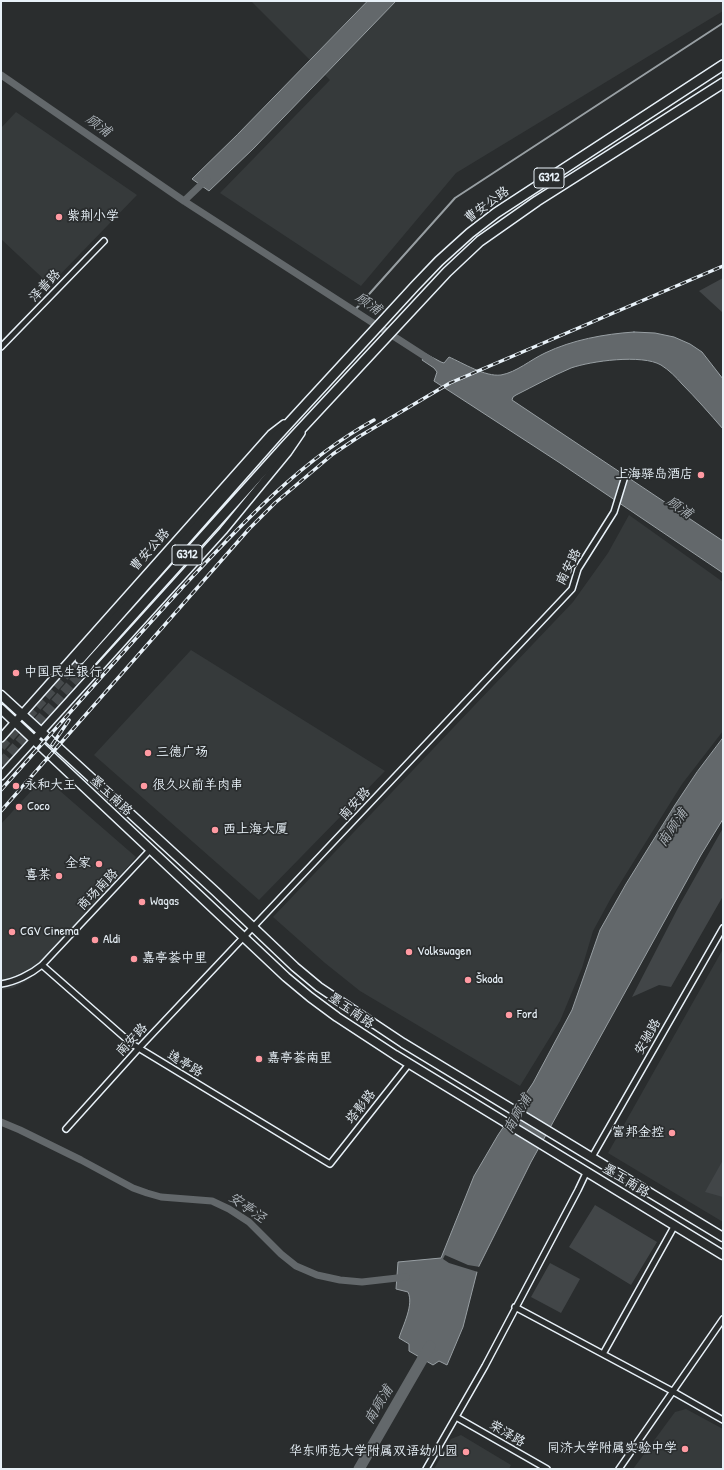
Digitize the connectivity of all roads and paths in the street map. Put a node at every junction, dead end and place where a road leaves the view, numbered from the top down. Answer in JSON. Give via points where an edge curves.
{"nodes":[{"id":1,"x":723,"y":65,"type":"edge"},
{"id":2,"x":723,"y":83,"type":"edge"},
{"id":3,"x":104,"y":241,"type":"dead end"},
{"id":4,"x":1,"y":347,"type":"edge"},
{"id":5,"x":303,"y":408,"type":"junction"},
{"id":6,"x":312,"y":418,"type":"junction"},
{"id":7,"x":626,"y":473,"type":"dead end"},
{"id":8,"x":80,"y":659,"type":"tunnel mouth"},
{"id":9,"x":88,"y":666,"type":"tunnel mouth"},
{"id":10,"x":1,"y":695,"type":"edge"},
{"id":11,"x":1,"y":709,"type":"edge"},
{"id":12,"x":21,"y":714,"type":"junction"},
{"id":13,"x":14,"y":722,"type":"junction"},
{"id":14,"x":41,"y":732,"type":"junction"},
{"id":15,"x":1,"y":738,"type":"edge"},
{"id":16,"x":34,"y":740,"type":"junction"},
{"id":17,"x":1,"y":776,"type":"edge"},
{"id":18,"x":151,"y":849,"type":"junction"},
{"id":19,"x":252,"y":928,"type":"junction"},
{"id":20,"x":723,"y":928,"type":"edge"},
{"id":21,"x":244,"y":937,"type":"junction"},
{"id":22,"x":42,"y":965,"type":"junction"},
{"id":23,"x":1,"y":984,"type":"edge"},
{"id":24,"x":139,"y":1048,"type":"junction"},
{"id":25,"x":409,"y":1064,"type":"junction"},
{"id":26,"x":66,"y":1130,"type":"dead end"},
{"id":27,"x":592,"y":1157,"type":"junction"},
{"id":28,"x":330,"y":1164,"type":"joint"},
{"id":29,"x":587,"y":1171,"type":"junction"},
{"id":30,"x":675,"y":1225,"type":"junction"},
{"id":31,"x":723,"y":1237,"type":"edge"},
{"id":32,"x":723,"y":1255,"type":"edge"},
{"id":33,"x":515,"y":1307,"type":"junction"},
{"id":34,"x":723,"y":1319,"type":"edge"},
{"id":35,"x":603,"y":1354,"type":"junction"},
{"id":36,"x":672,"y":1391,"type":"junction"},
{"id":37,"x":456,"y":1418,"type":"junction"},
{"id":38,"x":723,"y":1420,"type":"edge"},
{"id":39,"x":426,"y":1469,"type":"edge"},
{"id":40,"x":547,"y":1469,"type":"edge"},
{"id":41,"x":619,"y":1469,"type":"edge"}],
"edges":[{"from":1,"to":5,"type":"highway","name":"曹安公路","number":"G312","via":[[496,213],[470,233],[439,261]]},
{"from":2,"to":6,"type":"highway","name":"曹安公路","number":"G312","via":[[505,222],[480,241],[447,272]]},
{"from":3,"to":4,"type":"street","name":"泽普路"},
{"from":5,"to":8,"type":"highway","name":"曹安公路","number":"G312"},
{"from":5,"to":12,"type":"main road","name":"曹安公路","via":[[271,434]]},
{"from":6,"to":9,"type":"highway","name":"曹安公路","number":"G312"},
{"from":6,"to":14,"type":"main road","name":"曹安公路","via":[[288,452],[223,531]]},
{"from":7,"to":19,"type":"street","name":"南安路","via":[[618,504],[578,569],[572,589]]},
{"from":10,"to":12,"type":"main road","name":"墨玉南路"},
{"from":11,"to":13,"type":"main road","name":"墨玉南路"},
{"from":12,"to":13,"type":"main road","name":"曹安公路"},
{"from":12,"to":14,"type":"main road","name":"墨玉南路"},
{"from":13,"to":15,"type":"main road","name":"曹安公路"},
{"from":13,"to":16,"type":"main road","name":"墨玉南路"},
{"from":14,"to":16,"type":"main road","name":"曹安公路"},
{"from":14,"to":19,"type":"main road","name":"墨玉南路"},
{"from":16,"to":17,"type":"main road"},
{"from":16,"to":18,"type":"main road","name":"墨玉南路"},
{"from":18,"to":21,"type":"main road","name":"墨玉南路"},
{"from":18,"to":22,"type":"street","name":"商场南路"},
{"from":19,"to":21,"type":"street","name":"南安路"},
{"from":19,"to":27,"type":"main road","name":"墨玉南路","via":[[319,987],[403,1043]]},
{"from":20,"to":27,"type":"street","name":"安驰路"},
{"from":21,"to":24,"type":"street","name":"南安路"},
{"from":21,"to":25,"type":"main road","name":"墨玉南路","via":[[310,997]]},
{"from":22,"to":23,"type":"street","name":"商场南路","via":[[21,977]]},
{"from":22,"to":24,"type":"street","name":"逸亭路"},
{"from":24,"to":26,"type":"street","name":"南安路"},
{"from":24,"to":28,"type":"street","name":"逸亭路"},
{"from":25,"to":28,"type":"street","name":"塔影路"},
{"from":25,"to":29,"type":"main road","name":"墨玉南路"},
{"from":27,"to":31,"type":"main road","name":"墨玉南路"},
{"from":29,"to":30,"type":"main road","name":"墨玉南路"},
{"from":29,"to":33,"type":"street"},
{"from":30,"to":32,"type":"main road","name":"墨玉南路"},
{"from":30,"to":35,"type":"street"},
{"from":33,"to":35,"type":"street"},
{"from":33,"to":37,"type":"street"},
{"from":34,"to":36,"type":"street"},
{"from":35,"to":36,"type":"street"},
{"from":36,"to":38,"type":"street"},
{"from":36,"to":41,"type":"street"},
{"from":37,"to":39,"type":"street"},
{"from":37,"to":40,"type":"street","name":"荣泽路"}]}
